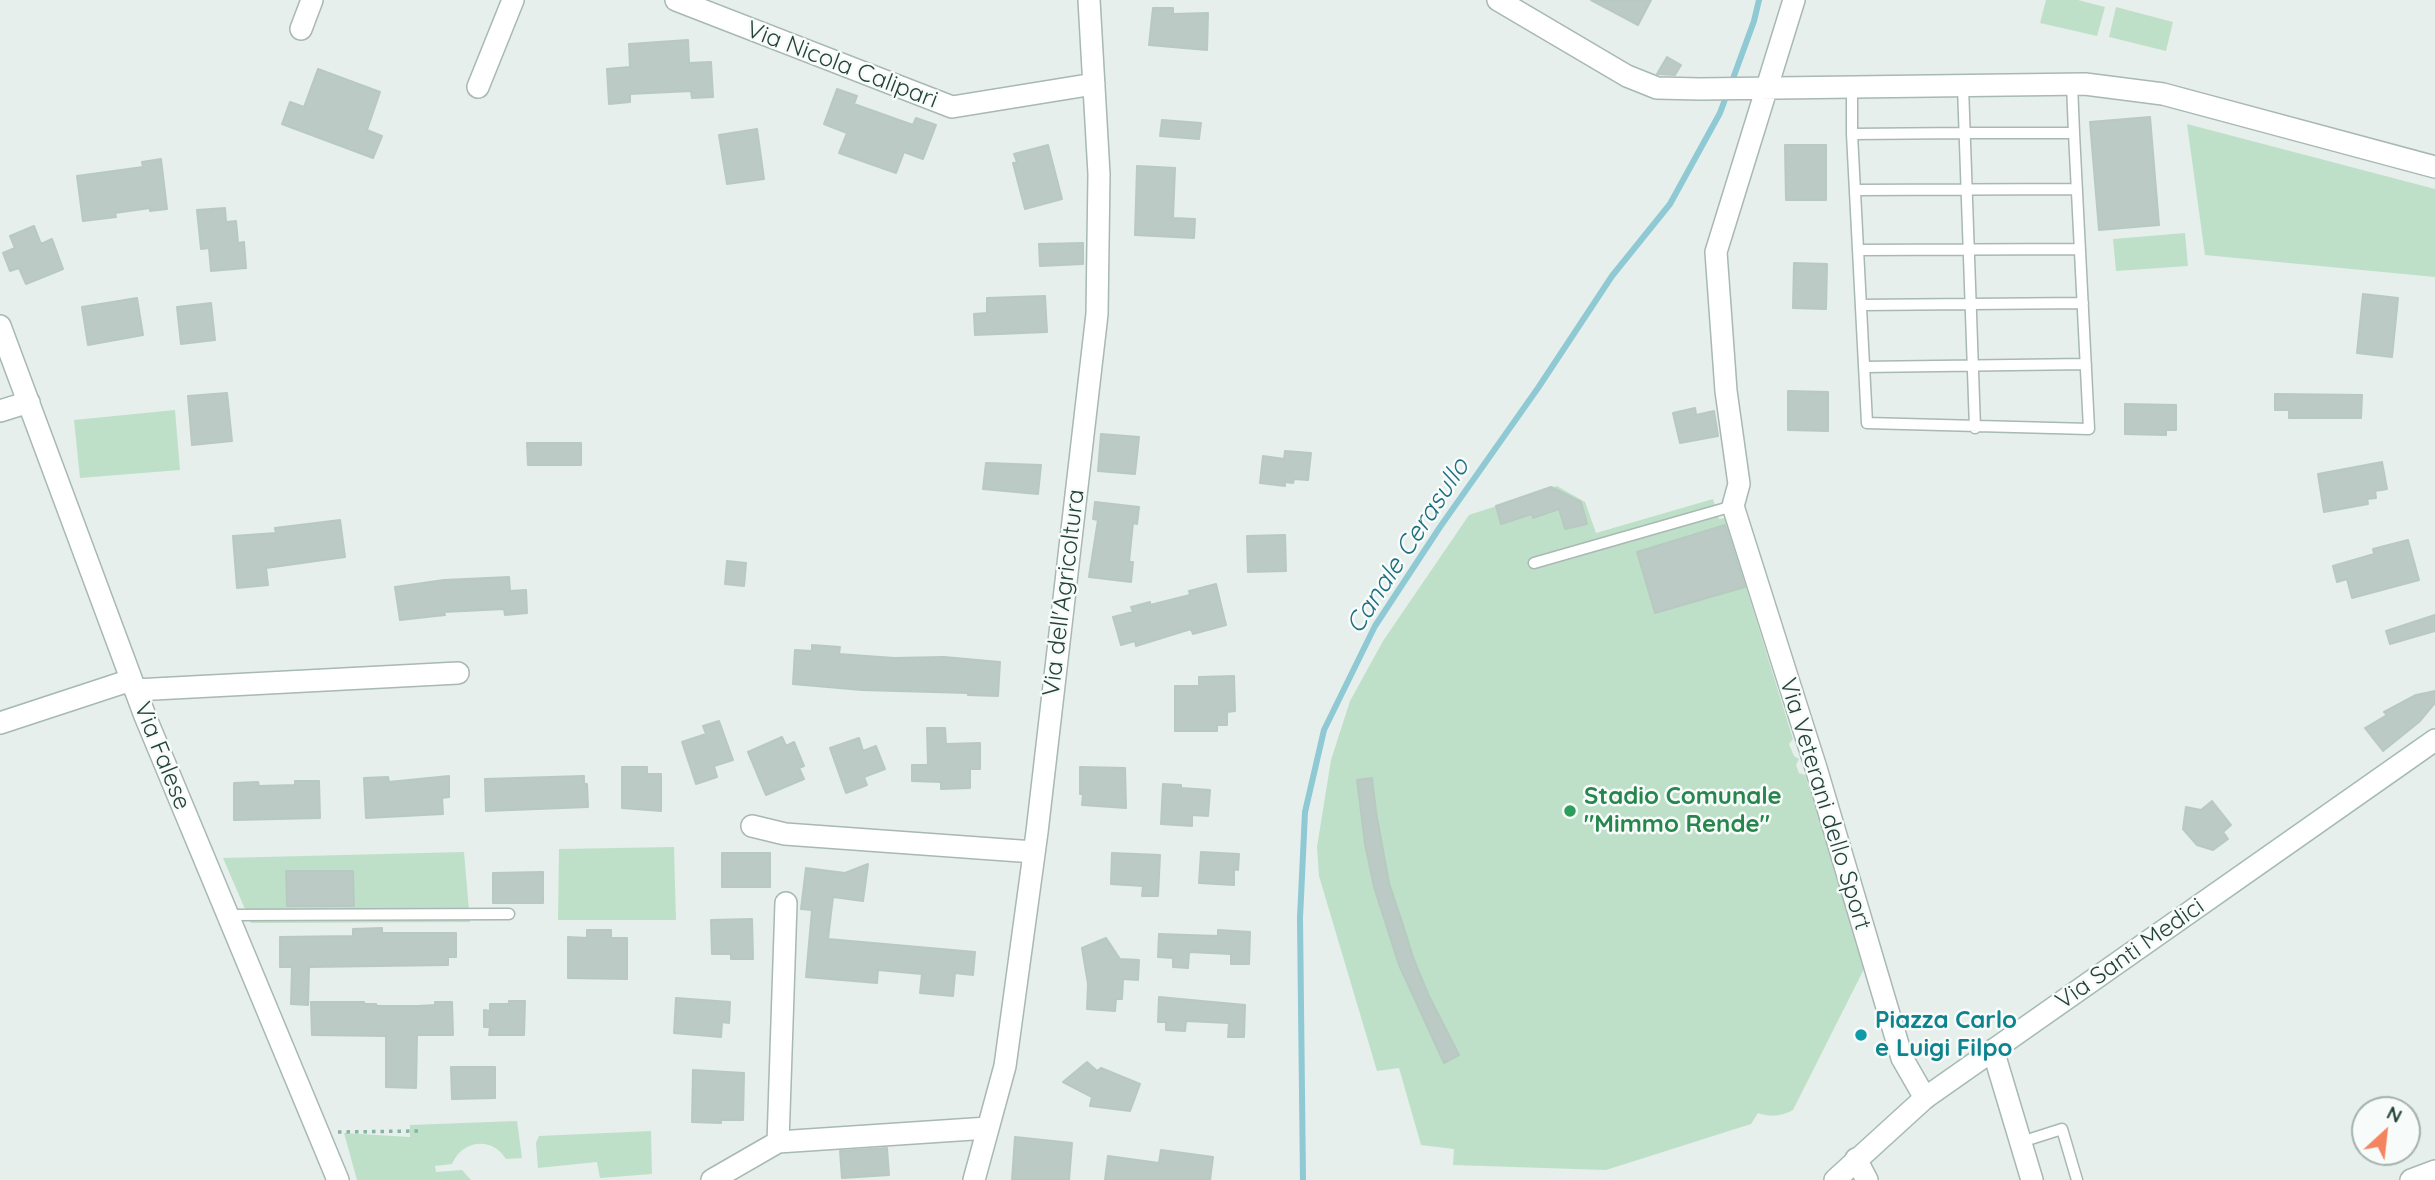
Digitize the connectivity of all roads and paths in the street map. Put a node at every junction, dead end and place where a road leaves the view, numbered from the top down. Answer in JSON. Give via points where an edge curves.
{"nodes":[{"id":1,"x":312,"y":0,"type":"edge"},
{"id":2,"x":513,"y":0,"type":"edge"},
{"id":3,"x":676,"y":0,"type":"edge"},
{"id":4,"x":1089,"y":0,"type":"edge"},
{"id":5,"x":1498,"y":0,"type":"edge"},
{"id":6,"x":1794,"y":0,"type":"edge"},
{"id":7,"x":301,"y":30,"type":"dead end"},
{"id":8,"x":1094,"y":84,"type":"junction"},
{"id":9,"x":2072,"y":85,"type":"junction"},
{"id":10,"x":1963,"y":86,"type":"junction"},
{"id":11,"x":478,"y":87,"type":"dead end"},
{"id":12,"x":1852,"y":87,"type":"junction"},
{"id":13,"x":1768,"y":88,"type":"junction"},
{"id":14,"x":1965,"y":133,"type":"junction"},
{"id":15,"x":2074,"y":133,"type":"junction"},
{"id":16,"x":1852,"y":134,"type":"junction"},
{"id":17,"x":2435,"y":167,"type":"edge"},
{"id":18,"x":2077,"y":189,"type":"junction"},
{"id":19,"x":1855,"y":190,"type":"junction"},
{"id":20,"x":1967,"y":190,"type":"junction"},
{"id":21,"x":1969,"y":249,"type":"junction"},
{"id":22,"x":2080,"y":249,"type":"junction"},
{"id":23,"x":1858,"y":250,"type":"junction"},
{"id":24,"x":2083,"y":303,"type":"junction"},
{"id":25,"x":1970,"y":304,"type":"junction"},
{"id":26,"x":1861,"y":305,"type":"junction"},
{"id":27,"x":0,"y":326,"type":"edge"},
{"id":28,"x":2086,"y":364,"type":"junction"},
{"id":29,"x":1973,"y":365,"type":"junction"},
{"id":30,"x":1864,"y":367,"type":"junction"},
{"id":31,"x":29,"y":402,"type":"junction"},
{"id":32,"x":0,"y":411,"type":"edge"},
{"id":33,"x":1975,"y":428,"type":"junction"},
{"id":34,"x":1733,"y":506,"type":"junction"},
{"id":35,"x":1534,"y":563,"type":"dead end"},
{"id":36,"x":458,"y":673,"type":"dead end"},
{"id":37,"x":133,"y":685,"type":"junction"},
{"id":38,"x":0,"y":723,"type":"edge"},
{"id":39,"x":2435,"y":740,"type":"edge"},
{"id":40,"x":751,"y":826,"type":"dead end"},
{"id":41,"x":1034,"y":852,"type":"junction"},
{"id":42,"x":786,"y":902,"type":"dead end"},
{"id":43,"x":509,"y":914,"type":"dead end"},
{"id":44,"x":229,"y":915,"type":"junction"},
{"id":45,"x":1993,"y":1050,"type":"junction"},
{"id":46,"x":1925,"y":1098,"type":"junction"},
{"id":47,"x":988,"y":1128,"type":"junction"},
{"id":48,"x":418,"y":1131,"type":"dead end"},
{"id":49,"x":319,"y":1135,"type":"junction"},
{"id":50,"x":778,"y":1142,"type":"junction"},
{"id":51,"x":2021,"y":1142,"type":"junction"},
{"id":52,"x":1856,"y":1159,"type":"junction"},
{"id":53,"x":2435,"y":1171,"type":"edge"},
{"id":54,"x":338,"y":1180,"type":"edge"},
{"id":55,"x":712,"y":1180,"type":"edge"},
{"id":56,"x":974,"y":1180,"type":"edge"},
{"id":57,"x":1835,"y":1180,"type":"edge"},
{"id":58,"x":1867,"y":1180,"type":"edge"},
{"id":59,"x":2032,"y":1180,"type":"edge"},
{"id":60,"x":2077,"y":1180,"type":"edge"},
{"id":61,"x":2411,"y":1180,"type":"edge"}],
"edges":[{"from":1,"to":7,"type":"street"},
{"from":2,"to":11,"type":"street"},
{"from":3,"to":8,"type":"street","name":"Via Nicola Calipari","via":[[952,107]]},
{"from":4,"to":8,"type":"street","name":"Via dell'Agricoltura"},
{"from":5,"to":13,"type":"street","via":[[1627,76],[1657,88]]},
{"from":6,"to":13,"type":"street"},
{"from":8,"to":41,"type":"street","name":"Via dell'Agricoltura","via":[[1099,174],[1097,314]]},
{"from":9,"to":10,"type":"street"},
{"from":9,"to":15,"type":"lane"},
{"from":9,"to":17,"type":"street","via":[[2163,94]]},
{"from":10,"to":12,"type":"street"},
{"from":10,"to":14,"type":"lane"},
{"from":12,"to":13,"type":"street"},
{"from":12,"to":16,"type":"lane"},
{"from":13,"to":34,"type":"street","via":[[1716,252],[1726,391],[1739,484]]},
{"from":14,"to":15,"type":"lane"},
{"from":14,"to":16,"type":"lane"},
{"from":14,"to":20,"type":"lane"},
{"from":15,"to":18,"type":"lane"},
{"from":16,"to":19,"type":"lane"},
{"from":18,"to":20,"type":"lane"},
{"from":18,"to":22,"type":"lane"},
{"from":19,"to":20,"type":"lane"},
{"from":19,"to":23,"type":"lane"},
{"from":20,"to":21,"type":"lane"},
{"from":21,"to":22,"type":"lane"},
{"from":21,"to":23,"type":"lane"},
{"from":21,"to":25,"type":"lane"},
{"from":22,"to":24,"type":"lane"},
{"from":23,"to":26,"type":"lane"},
{"from":24,"to":25,"type":"lane"},
{"from":24,"to":28,"type":"lane"},
{"from":25,"to":26,"type":"lane"},
{"from":25,"to":29,"type":"lane"},
{"from":26,"to":30,"type":"lane"},
{"from":27,"to":31,"type":"street","name":"Via Falese"},
{"from":28,"to":29,"type":"lane"},
{"from":28,"to":33,"type":"lane","via":[[2089,429]]},
{"from":29,"to":30,"type":"lane"},
{"from":29,"to":33,"type":"lane"},
{"from":30,"to":33,"type":"lane","via":[[1867,423]]},
{"from":31,"to":32,"type":"street"},
{"from":31,"to":37,"type":"street","name":"Via Falese"},
{"from":34,"to":35,"type":"lane"},
{"from":34,"to":46,"type":"street","name":"Via Veterani dello Sport","via":[[1902,1058]]},
{"from":36,"to":37,"type":"street"},
{"from":37,"to":38,"type":"street"},
{"from":37,"to":44,"type":"street","name":"Via Falese"},
{"from":39,"to":45,"type":"street","name":"Via Santi Medici"},
{"from":40,"to":41,"type":"street","via":[[785,834]]},
{"from":41,"to":47,"type":"street","name":"Via dell'Agricoltura","via":[[1005,1066]]},
{"from":42,"to":50,"type":"street"},
{"from":43,"to":44,"type":"lane"},
{"from":44,"to":49,"type":"street","name":"Via Falese"},
{"from":45,"to":46,"type":"street","name":"Via Santi Medici"},
{"from":45,"to":51,"type":"street"},
{"from":46,"to":52,"type":"street","name":"Via Santi Medici"},
{"from":47,"to":50,"type":"street"},
{"from":47,"to":56,"type":"street","name":"Via dell'Agricoltura"},
{"from":48,"to":49,"type":"path"},
{"from":49,"to":54,"type":"street","name":"Via Falese"},
{"from":50,"to":55,"type":"street"},
{"from":51,"to":59,"type":"street"},
{"from":51,"to":60,"type":"lane","via":[[2062,1129]]},
{"from":52,"to":57,"type":"street","name":"Via Santi Medici"},
{"from":52,"to":58,"type":"street"},
{"from":53,"to":61,"type":"street"}]}
